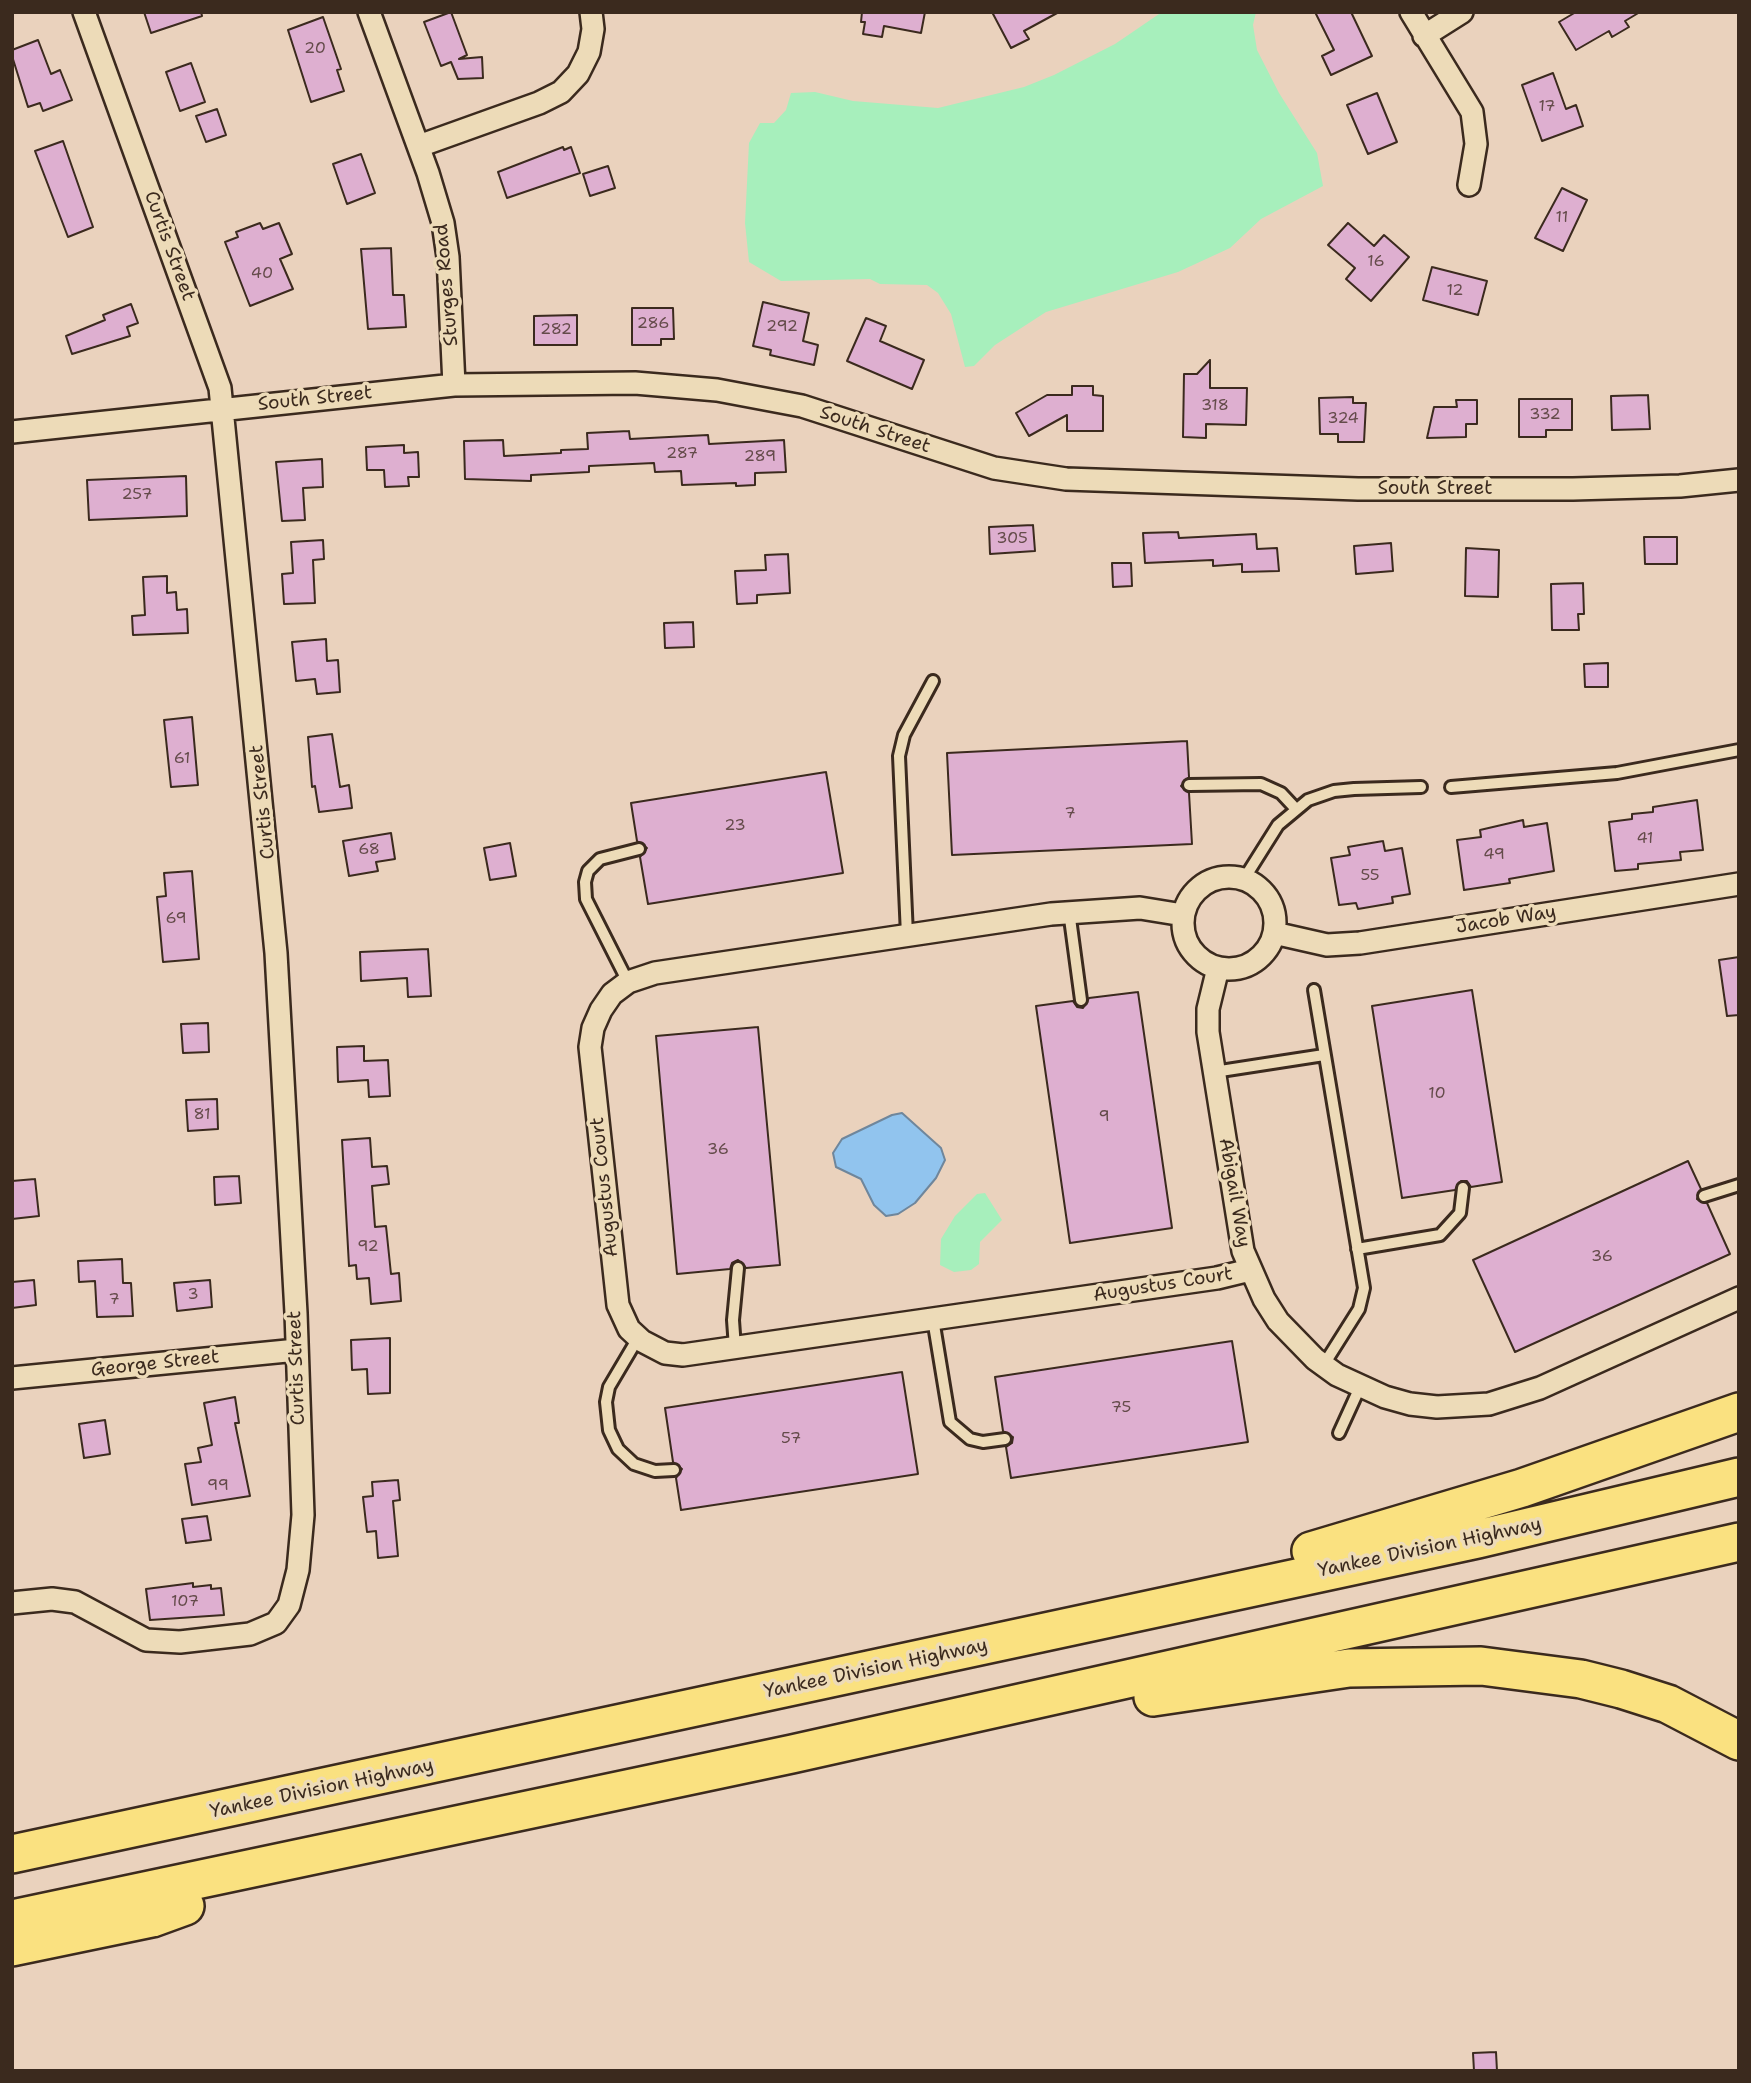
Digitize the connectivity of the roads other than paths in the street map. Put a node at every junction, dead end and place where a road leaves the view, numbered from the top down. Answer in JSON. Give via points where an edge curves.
{"nodes":[{"id":1,"x":84,"y":12,"type":"edge"},
{"id":2,"x":369,"y":12,"type":"edge"},
{"id":3,"x":592,"y":12,"type":"edge"},
{"id":4,"x":1411,"y":12,"type":"edge"},
{"id":5,"x":1462,"y":12,"type":"edge"},
{"id":6,"x":1424,"y":36,"type":"junction"},
{"id":7,"x":419,"y":146,"type":"junction"},
{"id":8,"x":1469,"y":185,"type":"dead end"},
{"id":9,"x":454,"y":385,"type":"junction"},
{"id":10,"x":223,"y":409,"type":"junction"},
{"id":11,"x":12,"y":432,"type":"edge"},
{"id":12,"x":1739,"y":480,"type":"edge"},
{"id":13,"x":933,"y":681,"type":"dead end"},
{"id":14,"x":1739,"y":750,"type":"edge"},
{"id":15,"x":1189,"y":785,"type":"dead end"},
{"id":16,"x":1421,"y":787,"type":"dead end"},
{"id":17,"x":1451,"y":787,"type":"dead end"},
{"id":18,"x":1295,"y":808,"type":"junction"},
{"id":19,"x":639,"y":849,"type":"dead end"},
{"id":20,"x":1244,"y":879,"type":"junction"},
{"id":21,"x":1739,"y":884,"type":"edge"},
{"id":22,"x":1069,"y":912,"type":"junction"},
{"id":23,"x":1183,"y":915,"type":"junction"},
{"id":24,"x":1275,"y":933,"type":"junction"},
{"id":25,"x":907,"y":935,"type":"junction"},
{"id":26,"x":1218,"y":968,"type":"junction"},
{"id":27,"x":628,"y":982,"type":"junction"},
{"id":28,"x":1314,"y":989,"type":"dead end"},
{"id":29,"x":1081,"y":1000,"type":"dead end"},
{"id":30,"x":1324,"y":1055,"type":"junction"},
{"id":31,"x":1214,"y":1072,"type":"junction"},
{"id":32,"x":1739,"y":1185,"type":"edge"},
{"id":33,"x":1463,"y":1188,"type":"dead end"},
{"id":34,"x":1704,"y":1196,"type":"dead end"},
{"id":35,"x":1357,"y":1250,"type":"junction"},
{"id":36,"x":738,"y":1268,"type":"dead end"},
{"id":37,"x":1250,"y":1270,"type":"junction"},
{"id":38,"x":1739,"y":1297,"type":"edge"},
{"id":39,"x":933,"y":1320,"type":"junction"},
{"id":40,"x":638,"y":1338,"type":"junction"},
{"id":41,"x":735,"y":1348,"type":"junction"},
{"id":42,"x":297,"y":1350,"type":"junction"},
{"id":43,"x":1323,"y":1366,"type":"junction"},
{"id":44,"x":12,"y":1378,"type":"edge"},
{"id":45,"x":1360,"y":1387,"type":"junction"},
{"id":46,"x":1739,"y":1412,"type":"edge"},
{"id":47,"x":1339,"y":1433,"type":"dead end"},
{"id":48,"x":1005,"y":1439,"type":"dead end"},
{"id":49,"x":674,"y":1470,"type":"dead end"},
{"id":50,"x":1739,"y":1477,"type":"edge"},
{"id":51,"x":1739,"y":1542,"type":"edge"},
{"id":52,"x":12,"y":1602,"type":"edge"},
{"id":53,"x":1002,"y":1642,"type":"junction"},
{"id":54,"x":1739,"y":1741,"type":"edge"},
{"id":55,"x":792,"y":1754,"type":"junction"},
{"id":56,"x":335,"y":1852,"type":"junction"},
{"id":57,"x":12,"y":1854,"type":"edge"},
{"id":58,"x":12,"y":1919,"type":"edge"},
{"id":59,"x":12,"y":1947,"type":"edge"}],
"edges":[{"from":1,"to":10,"type":"street","name":"Curtis Street","via":[[216,375]]},
{"from":2,"to":7,"type":"street","name":"Sturges Road"},
{"from":3,"to":7,"type":"street","via":[[589,52],[578,74],[561,92]]},
{"from":4,"to":6,"type":"street"},
{"from":5,"to":6,"type":"street"},
{"from":6,"to":8,"type":"street","via":[[1472,112],[1476,144]]},
{"from":7,"to":9,"type":"street","name":"Sturges Road","via":[[447,249]]},
{"from":9,"to":10,"type":"street","name":"South Street"},
{"from":9,"to":12,"type":"street","name":"South Street","via":[[586,382],[717,390],[842,416],[993,468],[1066,479],[1358,489],[1585,489]]},
{"from":10,"to":11,"type":"street","name":"South Street"},
{"from":10,"to":42,"type":"street","name":"Curtis Street","via":[[276,953]]},
{"from":13,"to":25,"type":"lane","via":[[904,735],[899,756]]},
{"from":14,"to":17,"type":"lane","via":[[1617,773]]},
{"from":15,"to":18,"type":"lane","via":[[1267,785]]},
{"from":16,"to":18,"type":"lane","via":[[1334,791]]},
{"from":18,"to":20,"type":"lane","via":[[1268,838]]},
{"from":19,"to":27,"type":"lane","via":[[600,859],[585,882],[586,899]]},
{"from":20,"to":23,"type":"street","via":[[1220,877],[1205,883],[1193,893]]},
{"from":20,"to":24,"type":"street","via":[[1267,897]]},
{"from":21,"to":24,"type":"street","name":"Jacob Way","via":[[1360,943],[1327,945]]},
{"from":22,"to":23,"type":"street","name":"Augustus Court","via":[[1140,908]]},
{"from":22,"to":25,"type":"street","name":"Augustus Court"},
{"from":22,"to":29,"type":"lane"},
{"from":23,"to":26,"type":"street","via":[[1190,948]]},
{"from":24,"to":26,"type":"street","via":[[1263,954],[1250,964]]},
{"from":25,"to":27,"type":"street","name":"Augustus Court","via":[[655,972]]},
{"from":26,"to":31,"type":"street","name":"Abigail Way","via":[[1208,1009]]},
{"from":27,"to":40,"type":"street","name":"Augustus Court","via":[[601,1010],[590,1046],[617,1297],[625,1321]]},
{"from":28,"to":30,"type":"lane"},
{"from":30,"to":31,"type":"lane"},
{"from":30,"to":35,"type":"lane"},
{"from":31,"to":37,"type":"street","name":"Abigail Way","via":[[1238,1225]]},
{"from":32,"to":34,"type":"lane"},
{"from":33,"to":35,"type":"lane","via":[[1460,1213],[1440,1235]]},
{"from":35,"to":43,"type":"lane","via":[[1363,1298]]},
{"from":36,"to":41,"type":"lane"},
{"from":37,"to":39,"type":"street","name":"Augustus Court"},
{"from":37,"to":43,"type":"street","name":"Abigail Way","via":[[1278,1321]]},
{"from":38,"to":45,"type":"street","name":"Abigail Way","via":[[1540,1388],[1489,1404],[1410,1404]]},
{"from":39,"to":41,"type":"street","name":"Augustus Court"},
{"from":39,"to":48,"type":"lane","via":[[950,1422],[970,1439]]},
{"from":40,"to":41,"type":"street","name":"Augustus Court","via":[[674,1355]]},
{"from":40,"to":49,"type":"lane","via":[[608,1387],[609,1430],[618,1449],[634,1464],[655,1471]]},
{"from":42,"to":44,"type":"street","name":"George Street"},
{"from":42,"to":52,"type":"street","name":"Curtis Street","via":[[303,1515],[298,1570],[285,1614],[269,1628],[238,1637],[157,1642],[133,1636],[75,1602]]},
{"from":43,"to":45,"type":"street","name":"Abigail Way"},
{"from":45,"to":47,"type":"lane"},
{"from":46,"to":53,"type":"highway","via":[[1522,1488]]},
{"from":50,"to":53,"type":"highway","name":"Yankee Division Highway"},
{"from":51,"to":55,"type":"highway"},
{"from":53,"to":57,"type":"highway","name":"Yankee Division Highway"},
{"from":54,"to":55,"type":"highway","via":[[1668,1704],[1621,1689],[1529,1670],[1434,1664],[1320,1671]]},
{"from":55,"to":56,"type":"highway"},
{"from":56,"to":58,"type":"highway"},
{"from":56,"to":59,"type":"highway","via":[[152,1918]]}]}
